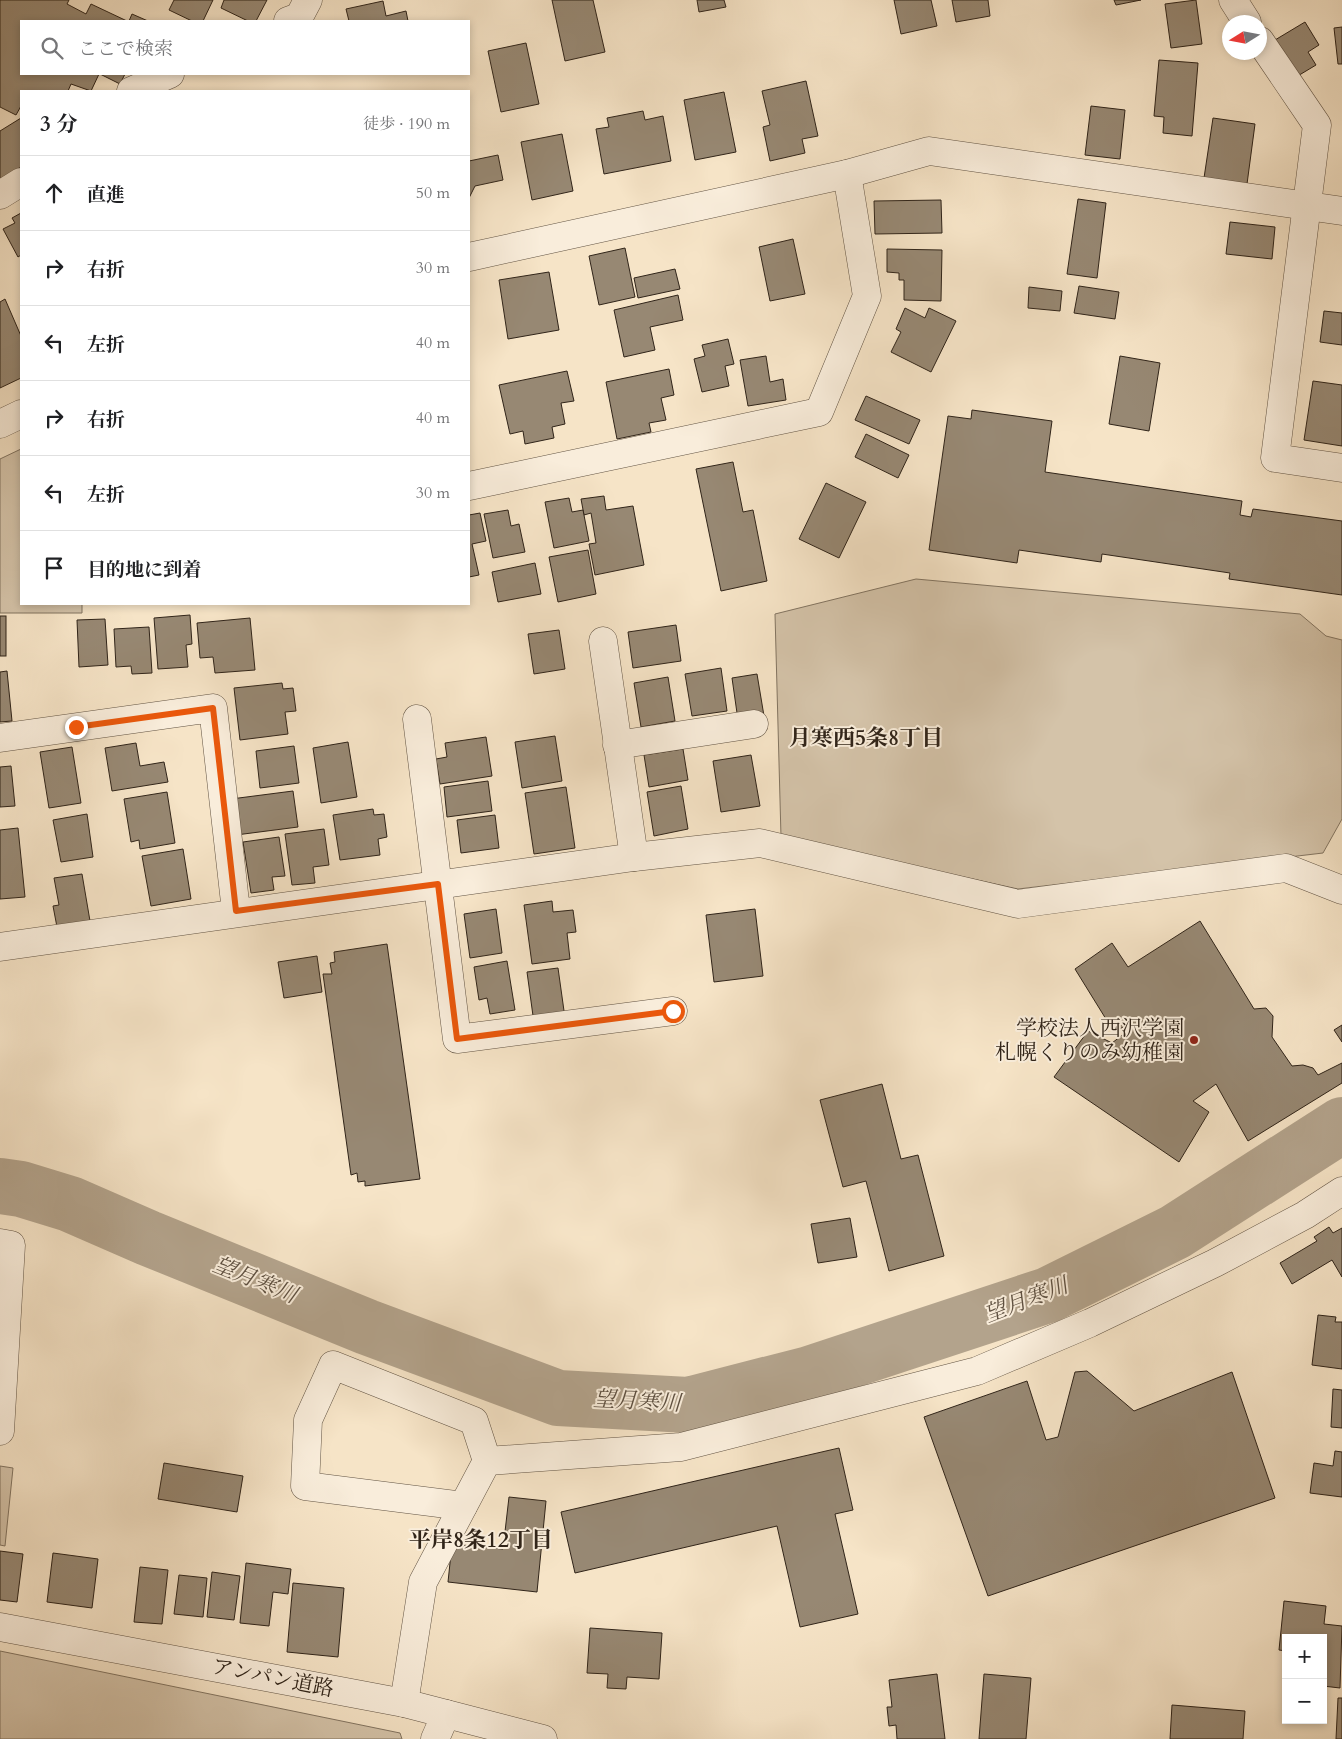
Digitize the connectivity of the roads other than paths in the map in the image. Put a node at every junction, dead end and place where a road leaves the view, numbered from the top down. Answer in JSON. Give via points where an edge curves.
{"nodes":[{"id":1,"x":308,"y":0,"type":"edge"},
{"id":2,"x":290,"y":20,"type":"edge"},
{"id":3,"x":1267,"y":51,"type":"edge"},
{"id":4,"x":168,"y":75,"type":"edge"},
{"id":5,"x":133,"y":90,"type":"edge"},
{"id":6,"x":847,"y":174,"type":"junction"},
{"id":7,"x":20,"y":183,"type":"edge"},
{"id":8,"x":0,"y":195,"type":"edge"},
{"id":9,"x":1307,"y":206,"type":"junction"},
{"id":10,"x":1342,"y":211,"type":"edge"},
{"id":11,"x":470,"y":257,"type":"edge"},
{"id":12,"x":20,"y":414,"type":"edge"},
{"id":13,"x":0,"y":424,"type":"edge"},
{"id":14,"x":1342,"y":468,"type":"edge"},
{"id":15,"x":470,"y":486,"type":"edge"},
{"id":16,"x":603,"y":641,"type":"dead end"},
{"id":17,"x":417,"y":719,"type":"dead end"},
{"id":18,"x":754,"y":724,"type":"dead end"},
{"id":19,"x":0,"y":738,"type":"edge"},
{"id":20,"x":617,"y":745,"type":"junction"},
{"id":21,"x":634,"y":857,"type":"junction"},
{"id":22,"x":438,"y":884,"type":"junction"},
{"id":23,"x":1342,"y":890,"type":"edge"},
{"id":24,"x":236,"y":911,"type":"junction"},
{"id":25,"x":0,"y":946,"type":"edge"},
{"id":26,"x":673,"y":1011,"type":"dead end"},
{"id":27,"x":1342,"y":1191,"type":"edge"},
{"id":28,"x":0,"y":1243,"type":"edge"},
{"id":29,"x":0,"y":1431,"type":"edge"},
{"id":30,"x":487,"y":1461,"type":"junction"},
{"id":31,"x":463,"y":1506,"type":"junction"},
{"id":32,"x":0,"y":1627,"type":"edge"},
{"id":33,"x":404,"y":1703,"type":"junction"},
{"id":34,"x":446,"y":1714,"type":"junction"},
{"id":35,"x":435,"y":1739,"type":"edge"},
{"id":36,"x":543,"y":1739,"type":"edge"}],
"edges":[{"from":1,"to":2,"type":"street","via":[[298,17]]},
{"from":3,"to":9,"type":"street","via":[[1317,125]]},
{"from":4,"to":5,"type":"street"},
{"from":6,"to":9,"type":"street","via":[[929,151]]},
{"from":6,"to":11,"type":"street"},
{"from":6,"to":15,"type":"street","via":[[866,296],[819,412]]},
{"from":7,"to":8,"type":"street"},
{"from":9,"to":10,"type":"street"},
{"from":9,"to":14,"type":"street","via":[[1275,458]]},
{"from":12,"to":13,"type":"street"},
{"from":16,"to":20,"type":"street"},
{"from":17,"to":22,"type":"street"},
{"from":18,"to":20,"type":"street"},
{"from":19,"to":24,"type":"street","via":[[213,708]]},
{"from":20,"to":21,"type":"street"},
{"from":21,"to":22,"type":"street"},
{"from":21,"to":23,"type":"street","via":[[760,843],[1018,904],[1286,868]]},
{"from":22,"to":24,"type":"street"},
{"from":22,"to":26,"type":"street","via":[[457,1039]]},
{"from":24,"to":25,"type":"street"},
{"from":27,"to":30,"type":"street","via":[[1306,1215],[1215,1263],[1090,1323],[977,1371],[681,1447]]},
{"from":28,"to":29,"type":"street","via":[[12,1245]]},
{"from":30,"to":31,"type":"street"},
{"from":30,"to":31,"type":"street","via":[[474,1421],[333,1365],[308,1420],[306,1486]]},
{"from":31,"to":33,"type":"street","via":[[424,1582]]},
{"from":32,"to":33,"type":"street","name":"アンパン道路"},
{"from":33,"to":34,"type":"street","name":"アンパン道路"},
{"from":34,"to":35,"type":"street"},
{"from":34,"to":36,"type":"street","name":"アンパン道路"}]}
